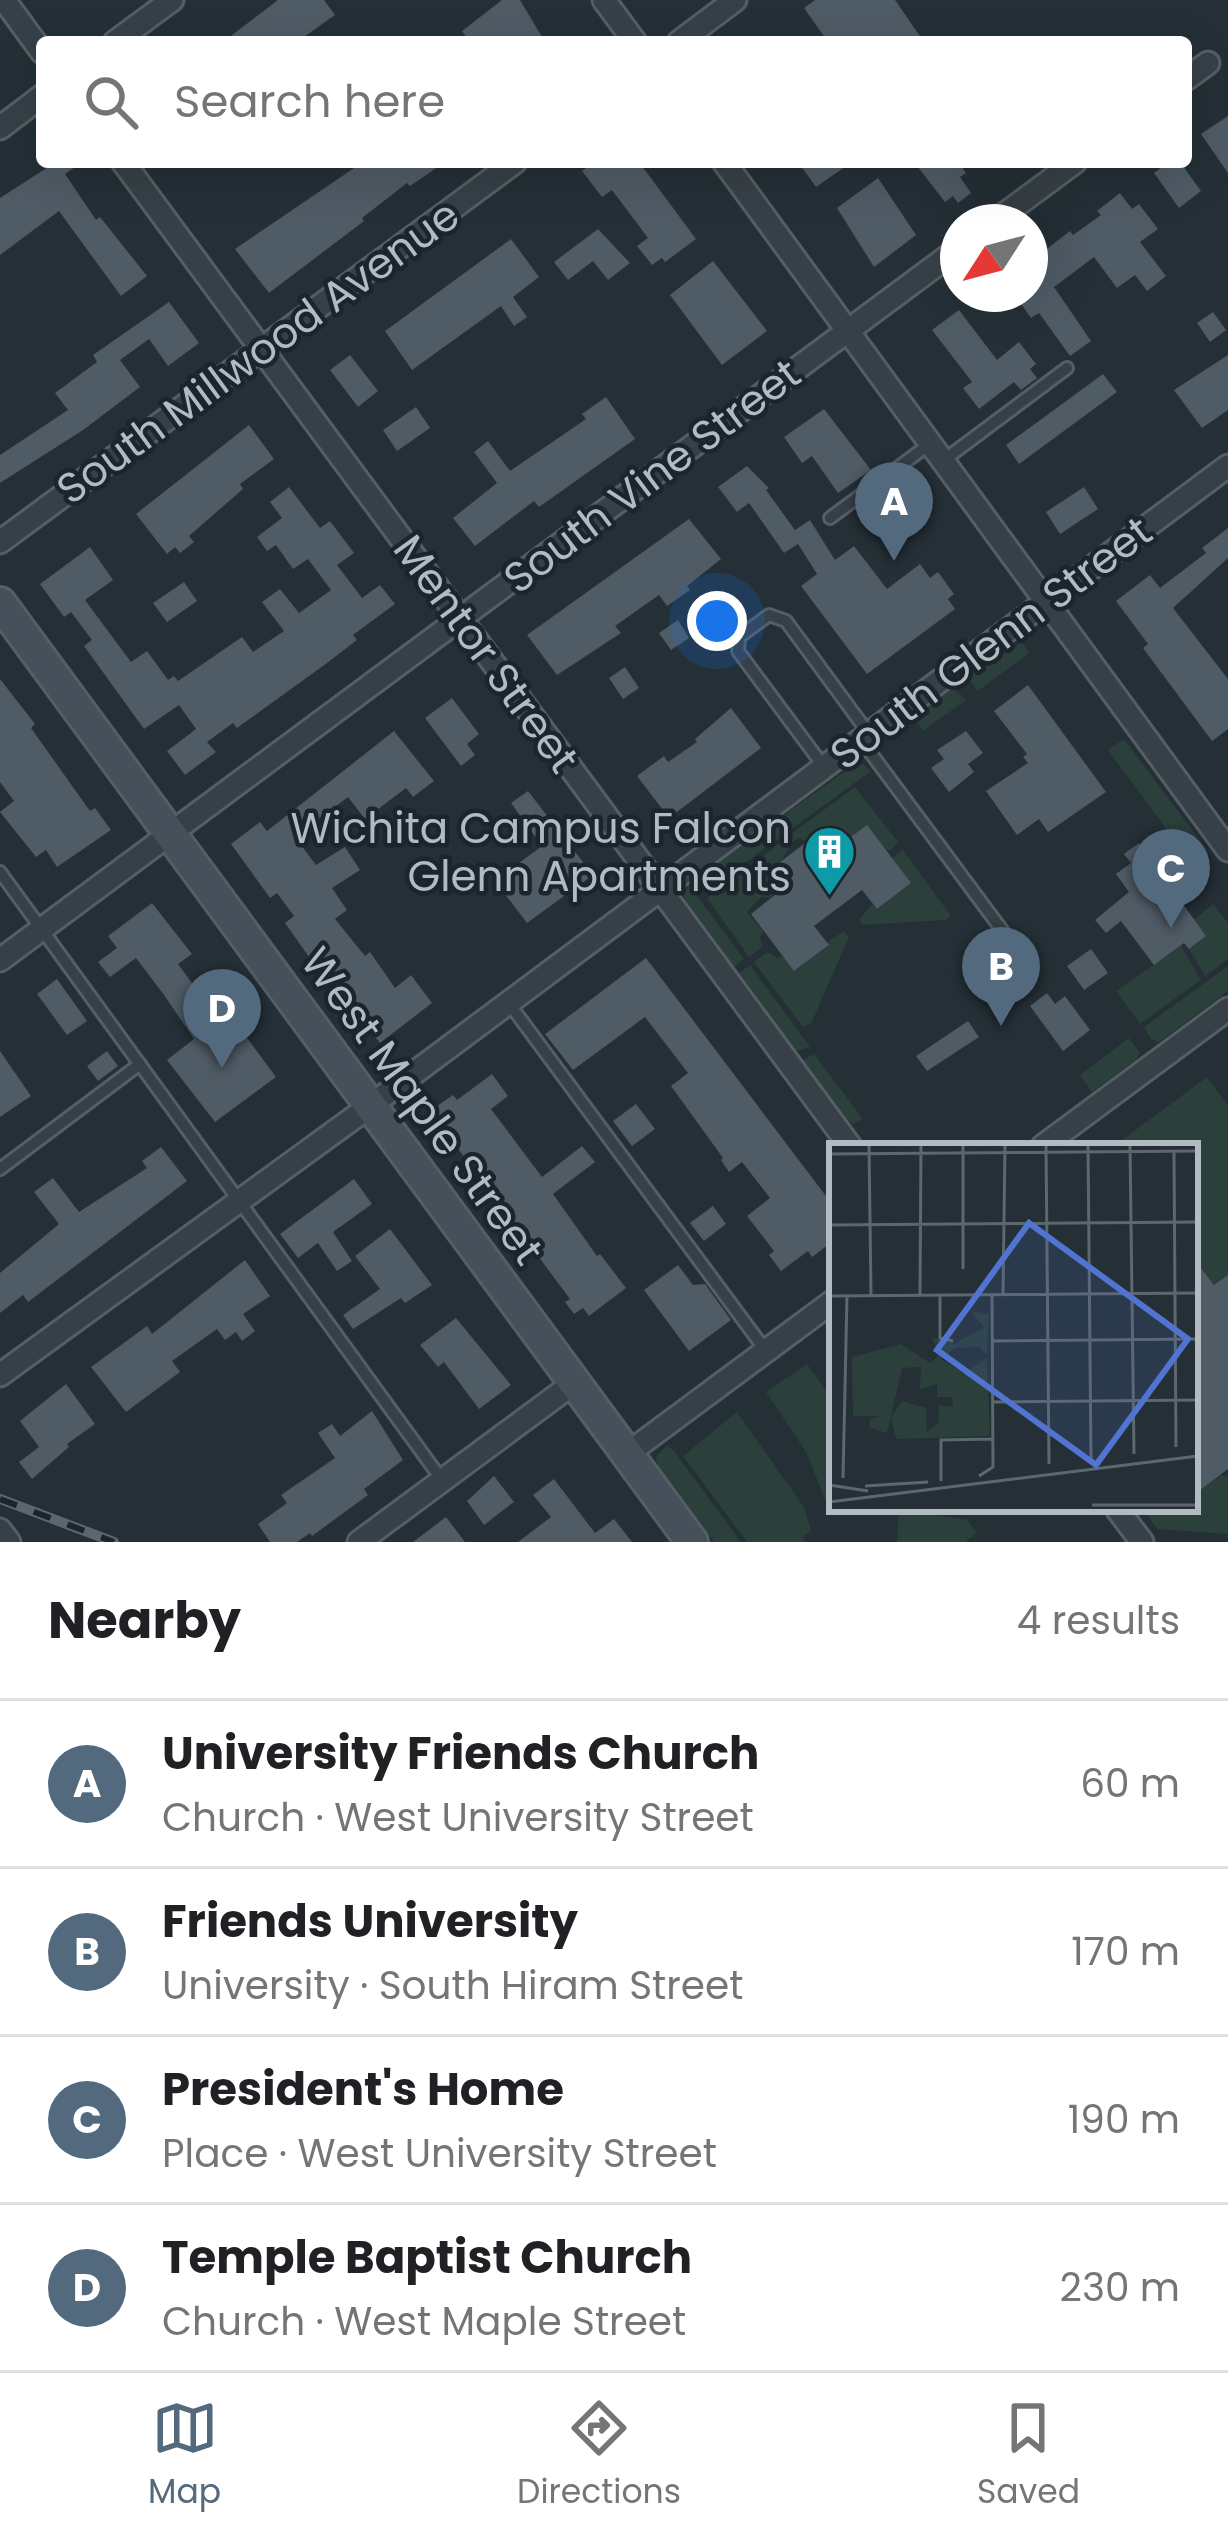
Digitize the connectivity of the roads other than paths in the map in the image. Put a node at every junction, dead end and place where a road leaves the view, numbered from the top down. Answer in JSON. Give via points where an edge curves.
{"nodes":[{"id":1,"x":4,"y":0,"type":"edge"},
{"id":2,"x":172,"y":0,"type":"edge"},
{"id":3,"x":604,"y":0,"type":"edge"},
{"id":4,"x":735,"y":0,"type":"edge"},
{"id":5,"x":123,"y":36,"type":"edge"},
{"id":6,"x":631,"y":36,"type":"edge"},
{"id":7,"x":687,"y":36,"type":"edge"},
{"id":8,"x":36,"y":44,"type":"edge"},
{"id":9,"x":1208,"y":63,"type":"dead end"},
{"id":10,"x":1192,"y":75,"type":"edge"},
{"id":11,"x":36,"y":101,"type":"edge"},
{"id":12,"x":0,"y":128,"type":"edge"},
{"id":13,"x":127,"y":168,"type":"edge"},
{"id":14,"x":507,"y":168,"type":"edge"},
{"id":15,"x":728,"y":168,"type":"edge"},
{"id":16,"x":1067,"y":168,"type":"edge"},
{"id":17,"x":1018,"y":204,"type":"edge"},
{"id":18,"x":940,"y":262,"type":"edge"},
{"id":19,"x":848,"y":329,"type":"junction"},
{"id":20,"x":260,"y":349,"type":"junction"},
{"id":21,"x":1067,"y":368,"type":"dead end"},
{"id":22,"x":938,"y":452,"type":"junction"},
{"id":23,"x":1228,"y":466,"type":"edge"},
{"id":24,"x":830,"y":518,"type":"dead end"},
{"id":25,"x":0,"y":542,"type":"edge"},
{"id":26,"x":1048,"y":602,"type":"junction"},
{"id":27,"x":0,"y":603,"type":"edge"},
{"id":28,"x":461,"y":620,"type":"junction"},
{"id":29,"x":865,"y":737,"type":"junction"},
{"id":30,"x":824,"y":767,"type":"junction"},
{"id":31,"x":170,"y":835,"type":"junction"},
{"id":32,"x":1228,"y":850,"type":"edge"},
{"id":33,"x":0,"y":872,"type":"edge"},
{"id":34,"x":659,"y":889,"type":"junction"},
{"id":35,"x":42,"y":929,"type":"junction"},
{"id":36,"x":1016,"y":950,"type":"dead end"},
{"id":37,"x":0,"y":960,"type":"edge"},
{"id":38,"x":508,"y":1002,"type":"junction"},
{"id":39,"x":1228,"y":1010,"type":"edge"},
{"id":40,"x":140,"y":1064,"type":"junction"},
{"id":41,"x":370,"y":1106,"type":"junction"},
{"id":42,"x":848,"y":1143,"type":"edge"},
{"id":43,"x":1047,"y":1143,"type":"edge"},
{"id":44,"x":0,"y":1169,"type":"edge"},
{"id":45,"x":239,"y":1201,"type":"junction"},
{"id":46,"x":829,"y":1304,"type":"edge"},
{"id":47,"x":766,"y":1352,"type":"junction"},
{"id":48,"x":0,"y":1375,"type":"edge"},
{"id":49,"x":574,"y":1383,"type":"junction"},
{"id":50,"x":627,"y":1454,"type":"junction"},
{"id":51,"x":442,"y":1480,"type":"junction"},
{"id":52,"x":1119,"y":1512,"type":"edge"},
{"id":53,"x":0,"y":1530,"type":"edge"},
{"id":54,"x":9,"y":1542,"type":"edge"},
{"id":55,"x":359,"y":1542,"type":"edge"},
{"id":56,"x":692,"y":1542,"type":"edge"},
{"id":57,"x":1142,"y":1542,"type":"edge"}],
"edges":[{"from":1,"to":8,"type":"street"},
{"from":2,"to":5,"type":"street"},
{"from":3,"to":6,"type":"street"},
{"from":4,"to":7,"type":"street"},
{"from":9,"to":10,"type":"street"},
{"from":11,"to":12,"type":"street"},
{"from":13,"to":20,"type":"street","name":"Mentor Street"},
{"from":14,"to":20,"type":"street","name":"South Millwood Avenue"},
{"from":15,"to":19,"type":"street"},
{"from":16,"to":17,"type":"street"},
{"from":18,"to":19,"type":"street","name":"South Vine Street"},
{"from":19,"to":22,"type":"street"},
{"from":19,"to":28,"type":"street","name":"South Vine Street"},
{"from":20,"to":25,"type":"street","name":"South Millwood Avenue"},
{"from":20,"to":28,"type":"street","name":"Mentor Street"},
{"from":21,"to":22,"type":"lane"},
{"from":22,"to":24,"type":"lane"},
{"from":22,"to":26,"type":"street"},
{"from":23,"to":26,"type":"street","name":"South Glenn Street"},
{"from":26,"to":29,"type":"street","name":"South Glenn Street"},
{"from":26,"to":32,"type":"street"},
{"from":27,"to":31,"type":"street","name":"West Maple Street"},
{"from":28,"to":31,"type":"street","name":"South Vine Street"},
{"from":28,"to":34,"type":"street","name":"Mentor Street"},
{"from":29,"to":30,"type":"street","name":"South Glenn Street"},
{"from":29,"to":30,"type":"lane","via":[[786,621],[769,615],[739,637],[738,652]]},
{"from":29,"to":36,"type":"lane"},
{"from":30,"to":34,"type":"street","name":"South Glenn Street"},
{"from":31,"to":35,"type":"street","name":"South Vine Street"},
{"from":31,"to":41,"type":"street","name":"West Maple Street"},
{"from":33,"to":35,"type":"lane"},
{"from":34,"to":38,"type":"street","name":"South Glenn Street"},
{"from":34,"to":42,"type":"street","name":"Mentor Street"},
{"from":35,"to":37,"type":"street","name":"South Vine Street"},
{"from":35,"to":40,"type":"lane"},
{"from":38,"to":41,"type":"street","name":"South Glenn Street"},
{"from":38,"to":47,"type":"lane"},
{"from":39,"to":43,"type":"street"},
{"from":40,"to":44,"type":"lane"},
{"from":40,"to":45,"type":"lane"},
{"from":41,"to":45,"type":"street","name":"South Glenn Street"},
{"from":41,"to":49,"type":"street","name":"West Maple Street"},
{"from":45,"to":48,"type":"street","name":"South Glenn Street"},
{"from":45,"to":51,"type":"lane"},
{"from":46,"to":47,"type":"street"},
{"from":47,"to":50,"type":"street"},
{"from":49,"to":50,"type":"street","name":"West Maple Street"},
{"from":49,"to":51,"type":"street"},
{"from":50,"to":56,"type":"street","name":"West Maple Street"},
{"from":51,"to":55,"type":"street"},
{"from":52,"to":57,"type":"street"},
{"from":53,"to":54,"type":"street"}]}
